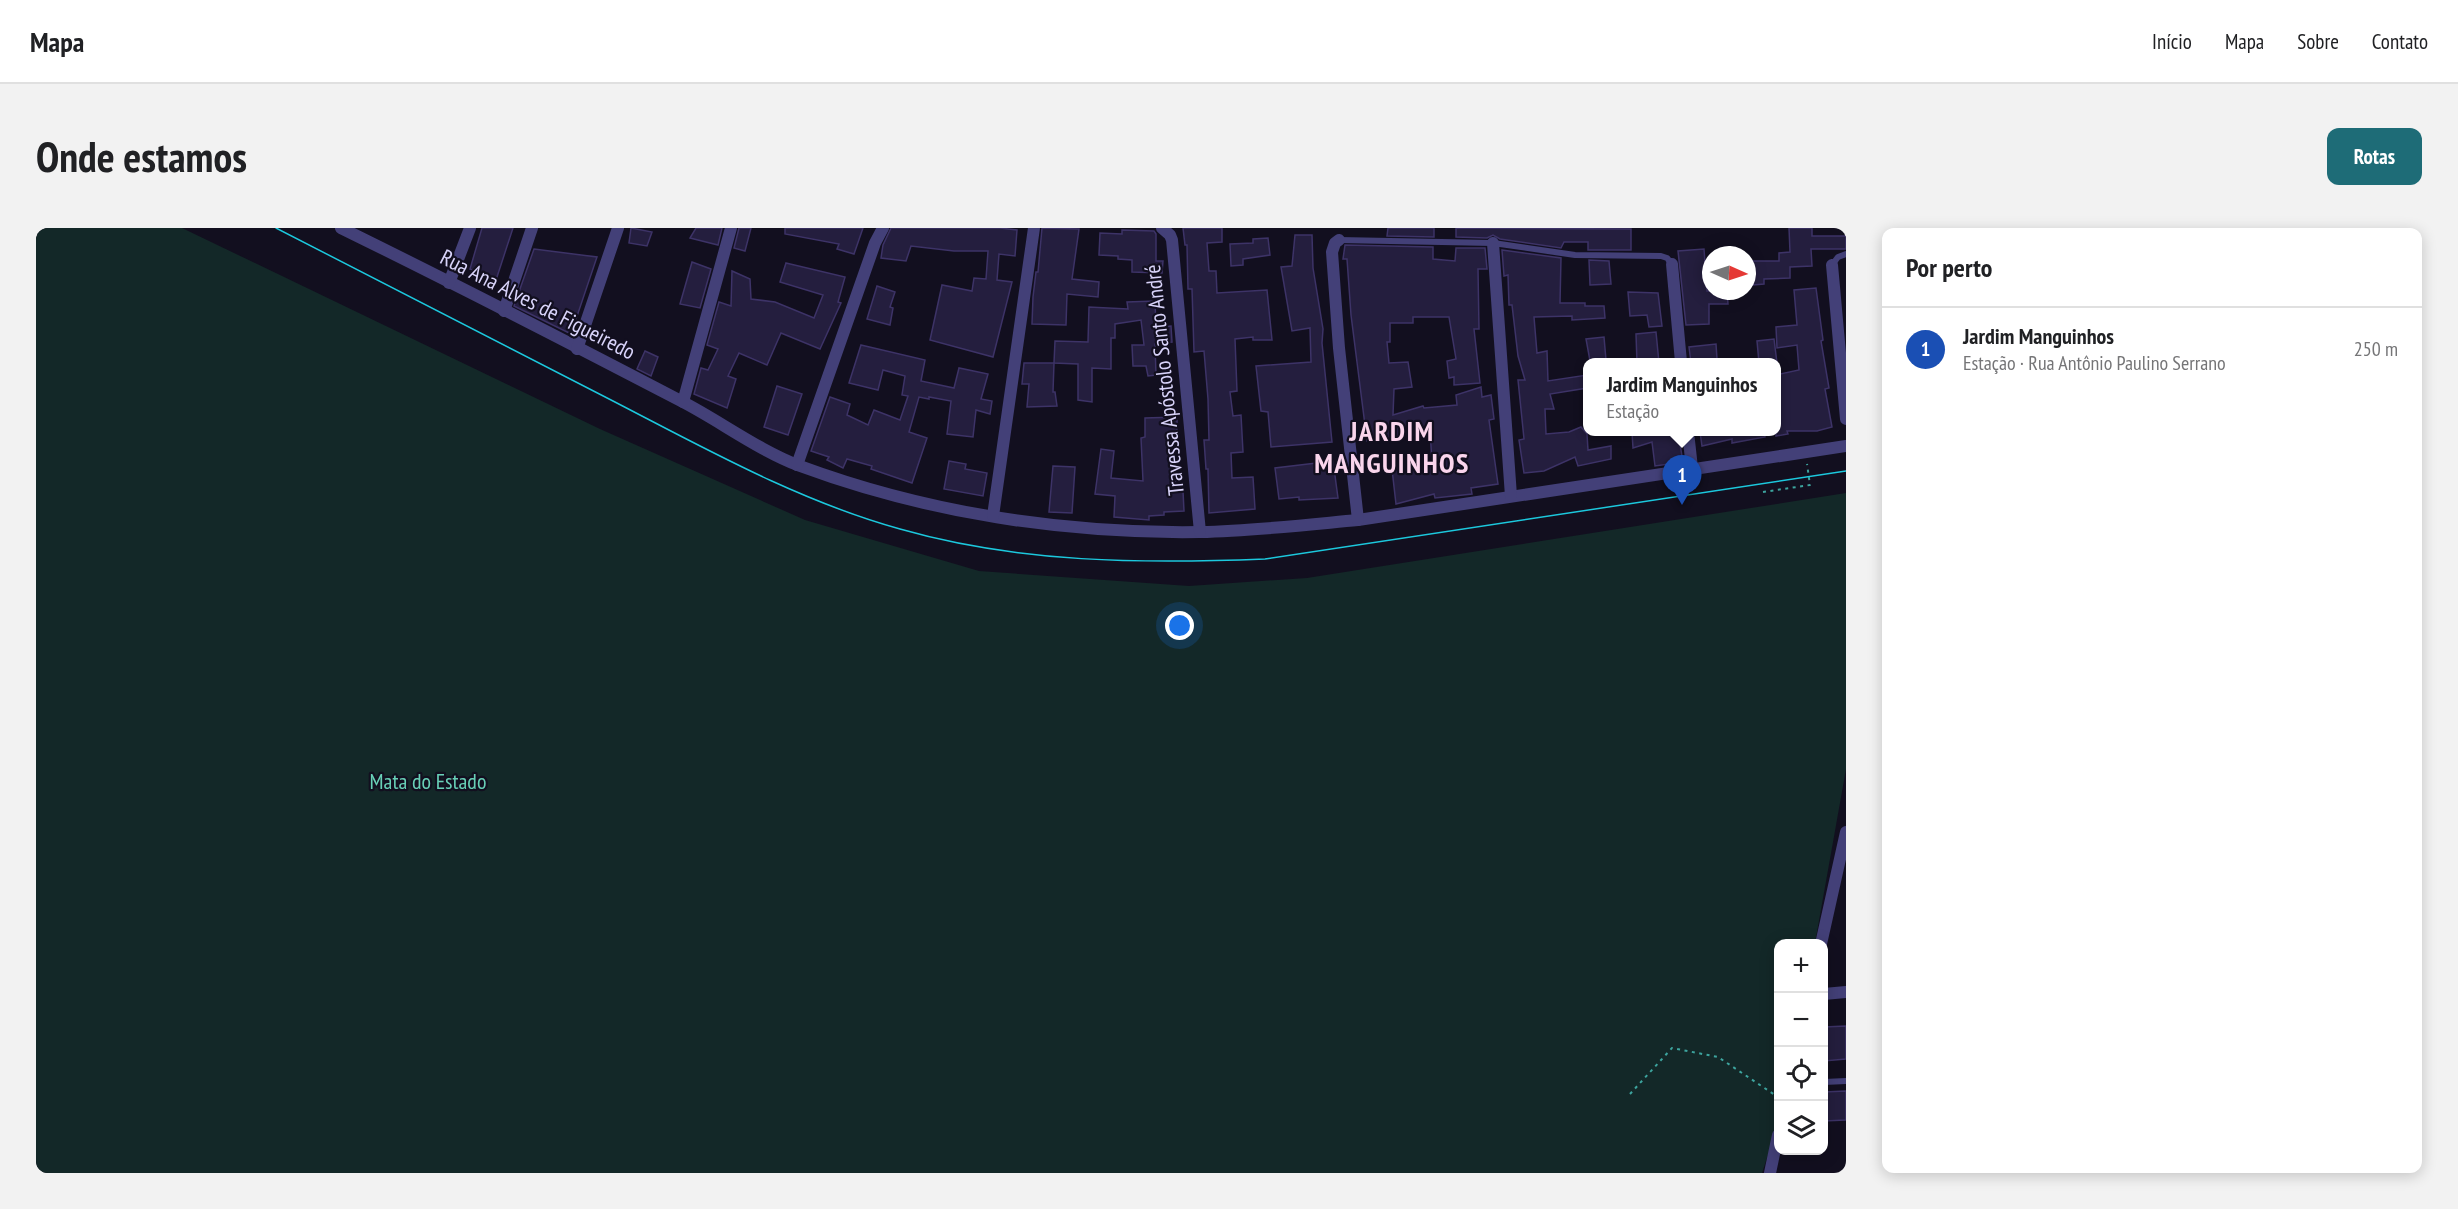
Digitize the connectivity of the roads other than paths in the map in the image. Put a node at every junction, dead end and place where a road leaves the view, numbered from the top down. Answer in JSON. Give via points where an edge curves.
{"nodes":[{"id":1,"x":341,"y":228,"type":"edge"},
{"id":2,"x":470,"y":228,"type":"edge"},
{"id":3,"x":532,"y":228,"type":"edge"},
{"id":4,"x":618,"y":228,"type":"edge"},
{"id":5,"x":731,"y":228,"type":"edge"},
{"id":6,"x":882,"y":228,"type":"edge"},
{"id":7,"x":1034,"y":228,"type":"edge"},
{"id":8,"x":1161,"y":228,"type":"edge"},
{"id":9,"x":1340,"y":240,"type":"joint"},
{"id":10,"x":1492,"y":243,"type":"junction"},
{"id":11,"x":1846,"y":254,"type":"edge"},
{"id":12,"x":1672,"y":264,"type":"joint"},
{"id":13,"x":1832,"y":265,"type":"joint"},
{"id":14,"x":449,"y":283,"type":"junction"},
{"id":15,"x":504,"y":311,"type":"junction"},
{"id":16,"x":577,"y":349,"type":"junction"},
{"id":17,"x":1681,"y":358,"type":"edge"},
{"id":18,"x":683,"y":402,"type":"junction"},
{"id":19,"x":1846,"y":419,"type":"edge"},
{"id":20,"x":1688,"y":436,"type":"edge"},
{"id":21,"x":1846,"y":446,"type":"edge"},
{"id":22,"x":797,"y":465,"type":"junction"},
{"id":23,"x":1692,"y":468,"type":"junction"},
{"id":24,"x":1511,"y":496,"type":"junction"},
{"id":25,"x":993,"y":516,"type":"junction"},
{"id":26,"x":1358,"y":520,"type":"junction"},
{"id":27,"x":1200,"y":532,"type":"junction"},
{"id":28,"x":1846,"y":832,"type":"edge"},
{"id":29,"x":1842,"y":866,"type":"edge"},
{"id":30,"x":1822,"y":939,"type":"edge"},
{"id":31,"x":1846,"y":992,"type":"edge"},
{"id":32,"x":1828,"y":994,"type":"edge"},
{"id":33,"x":1846,"y":1081,"type":"edge"},
{"id":34,"x":1828,"y":1082,"type":"edge"},
{"id":35,"x":1774,"y":1155,"type":"edge"},
{"id":36,"x":1770,"y":1173,"type":"edge"}],
"edges":[{"from":1,"to":14,"type":"street","name":"Rua Ana Alves de Figueiredo"},
{"from":2,"to":14,"type":"street"},
{"from":3,"to":15,"type":"street"},
{"from":4,"to":16,"type":"street"},
{"from":5,"to":18,"type":"street"},
{"from":6,"to":22,"type":"street"},
{"from":7,"to":25,"type":"street"},
{"from":8,"to":27,"type":"street","name":"Travessa Apóstolo Santo André","via":[[1172,240]]},
{"from":9,"to":10,"type":"lane"},
{"from":9,"to":26,"type":"street","via":[[1332,252]]},
{"from":10,"to":12,"type":"lane","via":[[1575,255],[1661,256]]},
{"from":10,"to":24,"type":"street"},
{"from":11,"to":13,"type":"lane"},
{"from":12,"to":17,"type":"street"},
{"from":13,"to":19,"type":"street"},
{"from":14,"to":15,"type":"street","name":"Rua Ana Alves de Figueiredo"},
{"from":15,"to":16,"type":"street","name":"Rua Ana Alves de Figueiredo"},
{"from":16,"to":18,"type":"street","name":"Rua Ana Alves de Figueiredo"},
{"from":18,"to":22,"type":"street","name":"Rua Ana Alves de Figueiredo"},
{"from":20,"to":23,"type":"street"},
{"from":21,"to":23,"type":"street","name":"Rua Ana Alves de Figueiredo"},
{"from":22,"to":25,"type":"street","name":"Rua Ana Alves de Figueiredo","via":[[885,493]]},
{"from":23,"to":24,"type":"street","name":"Rua Ana Alves de Figueiredo"},
{"from":24,"to":26,"type":"street","name":"Rua Ana Alves de Figueiredo"},
{"from":25,"to":27,"type":"street","name":"Rua Ana Alves de Figueiredo","via":[[1080,528]]},
{"from":26,"to":27,"type":"street","name":"Rua Ana Alves de Figueiredo"},
{"from":28,"to":29,"type":"street"},
{"from":29,"to":30,"type":"street"},
{"from":31,"to":32,"type":"street"},
{"from":33,"to":34,"type":"lane"},
{"from":35,"to":36,"type":"street"}]}
